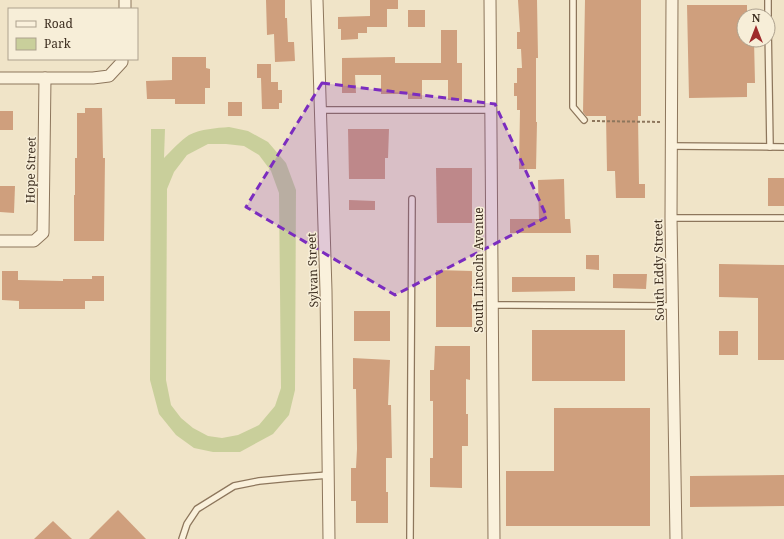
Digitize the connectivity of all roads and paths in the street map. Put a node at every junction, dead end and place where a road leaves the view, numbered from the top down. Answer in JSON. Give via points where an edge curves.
{"nodes":[{"id":1,"x":317,"y":0,"type":"edge"},
{"id":2,"x":490,"y":0,"type":"edge"},
{"id":3,"x":573,"y":0,"type":"edge"},
{"id":4,"x":672,"y":0,"type":"edge"},
{"id":5,"x":768,"y":48,"type":"edge"},
{"id":6,"x":122,"y":60,"type":"edge"},
{"id":7,"x":0,"y":78,"type":"edge"},
{"id":8,"x":45,"y":78,"type":"junction"},
{"id":9,"x":320,"y":110,"type":"junction"},
{"id":10,"x":491,"y":110,"type":"junction"},
{"id":11,"x":584,"y":120,"type":"joint"},
{"id":12,"x":672,"y":122,"type":"junction"},
{"id":13,"x":672,"y":146,"type":"junction"},
{"id":14,"x":770,"y":147,"type":"junction"},
{"id":15,"x":784,"y":147,"type":"edge"},
{"id":16,"x":412,"y":199,"type":"dead end"},
{"id":17,"x":671,"y":218,"type":"junction"},
{"id":18,"x":784,"y":218,"type":"edge"},
{"id":19,"x":0,"y":241,"type":"edge"},
{"id":20,"x":492,"y":305,"type":"junction"},
{"id":21,"x":672,"y":306,"type":"junction"},
{"id":22,"x":329,"y":475,"type":"junction"},
{"id":23,"x":182,"y":539,"type":"edge"},
{"id":24,"x":329,"y":539,"type":"edge"},
{"id":25,"x":410,"y":539,"type":"edge"},
{"id":26,"x":494,"y":539,"type":"edge"},
{"id":27,"x":676,"y":539,"type":"edge"}],
"edges":[{"from":1,"to":9,"type":"street","name":"Sylvan Street"},
{"from":2,"to":10,"type":"street","name":"South Lincoln Avenue"},
{"from":3,"to":11,"type":"lane","via":[[573,107]]},
{"from":4,"to":12,"type":"street","name":"South Eddy Street"},
{"from":5,"to":14,"type":"lane"},
{"from":6,"to":8,"type":"street","via":[[109,76]]},
{"from":7,"to":8,"type":"street"},
{"from":8,"to":19,"type":"street","name":"Hope Street","via":[[43,233],[34,241]]},
{"from":9,"to":10,"type":"lane"},
{"from":9,"to":22,"type":"street","name":"Sylvan Street"},
{"from":10,"to":20,"type":"street","name":"South Lincoln Avenue"},
{"from":11,"to":12,"type":"path"},
{"from":12,"to":13,"type":"street","name":"South Eddy Street"},
{"from":13,"to":14,"type":"lane"},
{"from":13,"to":17,"type":"street","name":"South Eddy Street"},
{"from":14,"to":15,"type":"lane"},
{"from":16,"to":25,"type":"lane"},
{"from":17,"to":18,"type":"lane"},
{"from":17,"to":21,"type":"street","name":"South Eddy Street"},
{"from":20,"to":21,"type":"lane"},
{"from":20,"to":26,"type":"street","name":"South Lincoln Avenue"},
{"from":21,"to":27,"type":"street","name":"South Eddy Street"},
{"from":22,"to":23,"type":"lane","via":[[282,478],[234,486],[197,509],[187,524]]},
{"from":22,"to":24,"type":"street","name":"Sylvan Street"}]}
